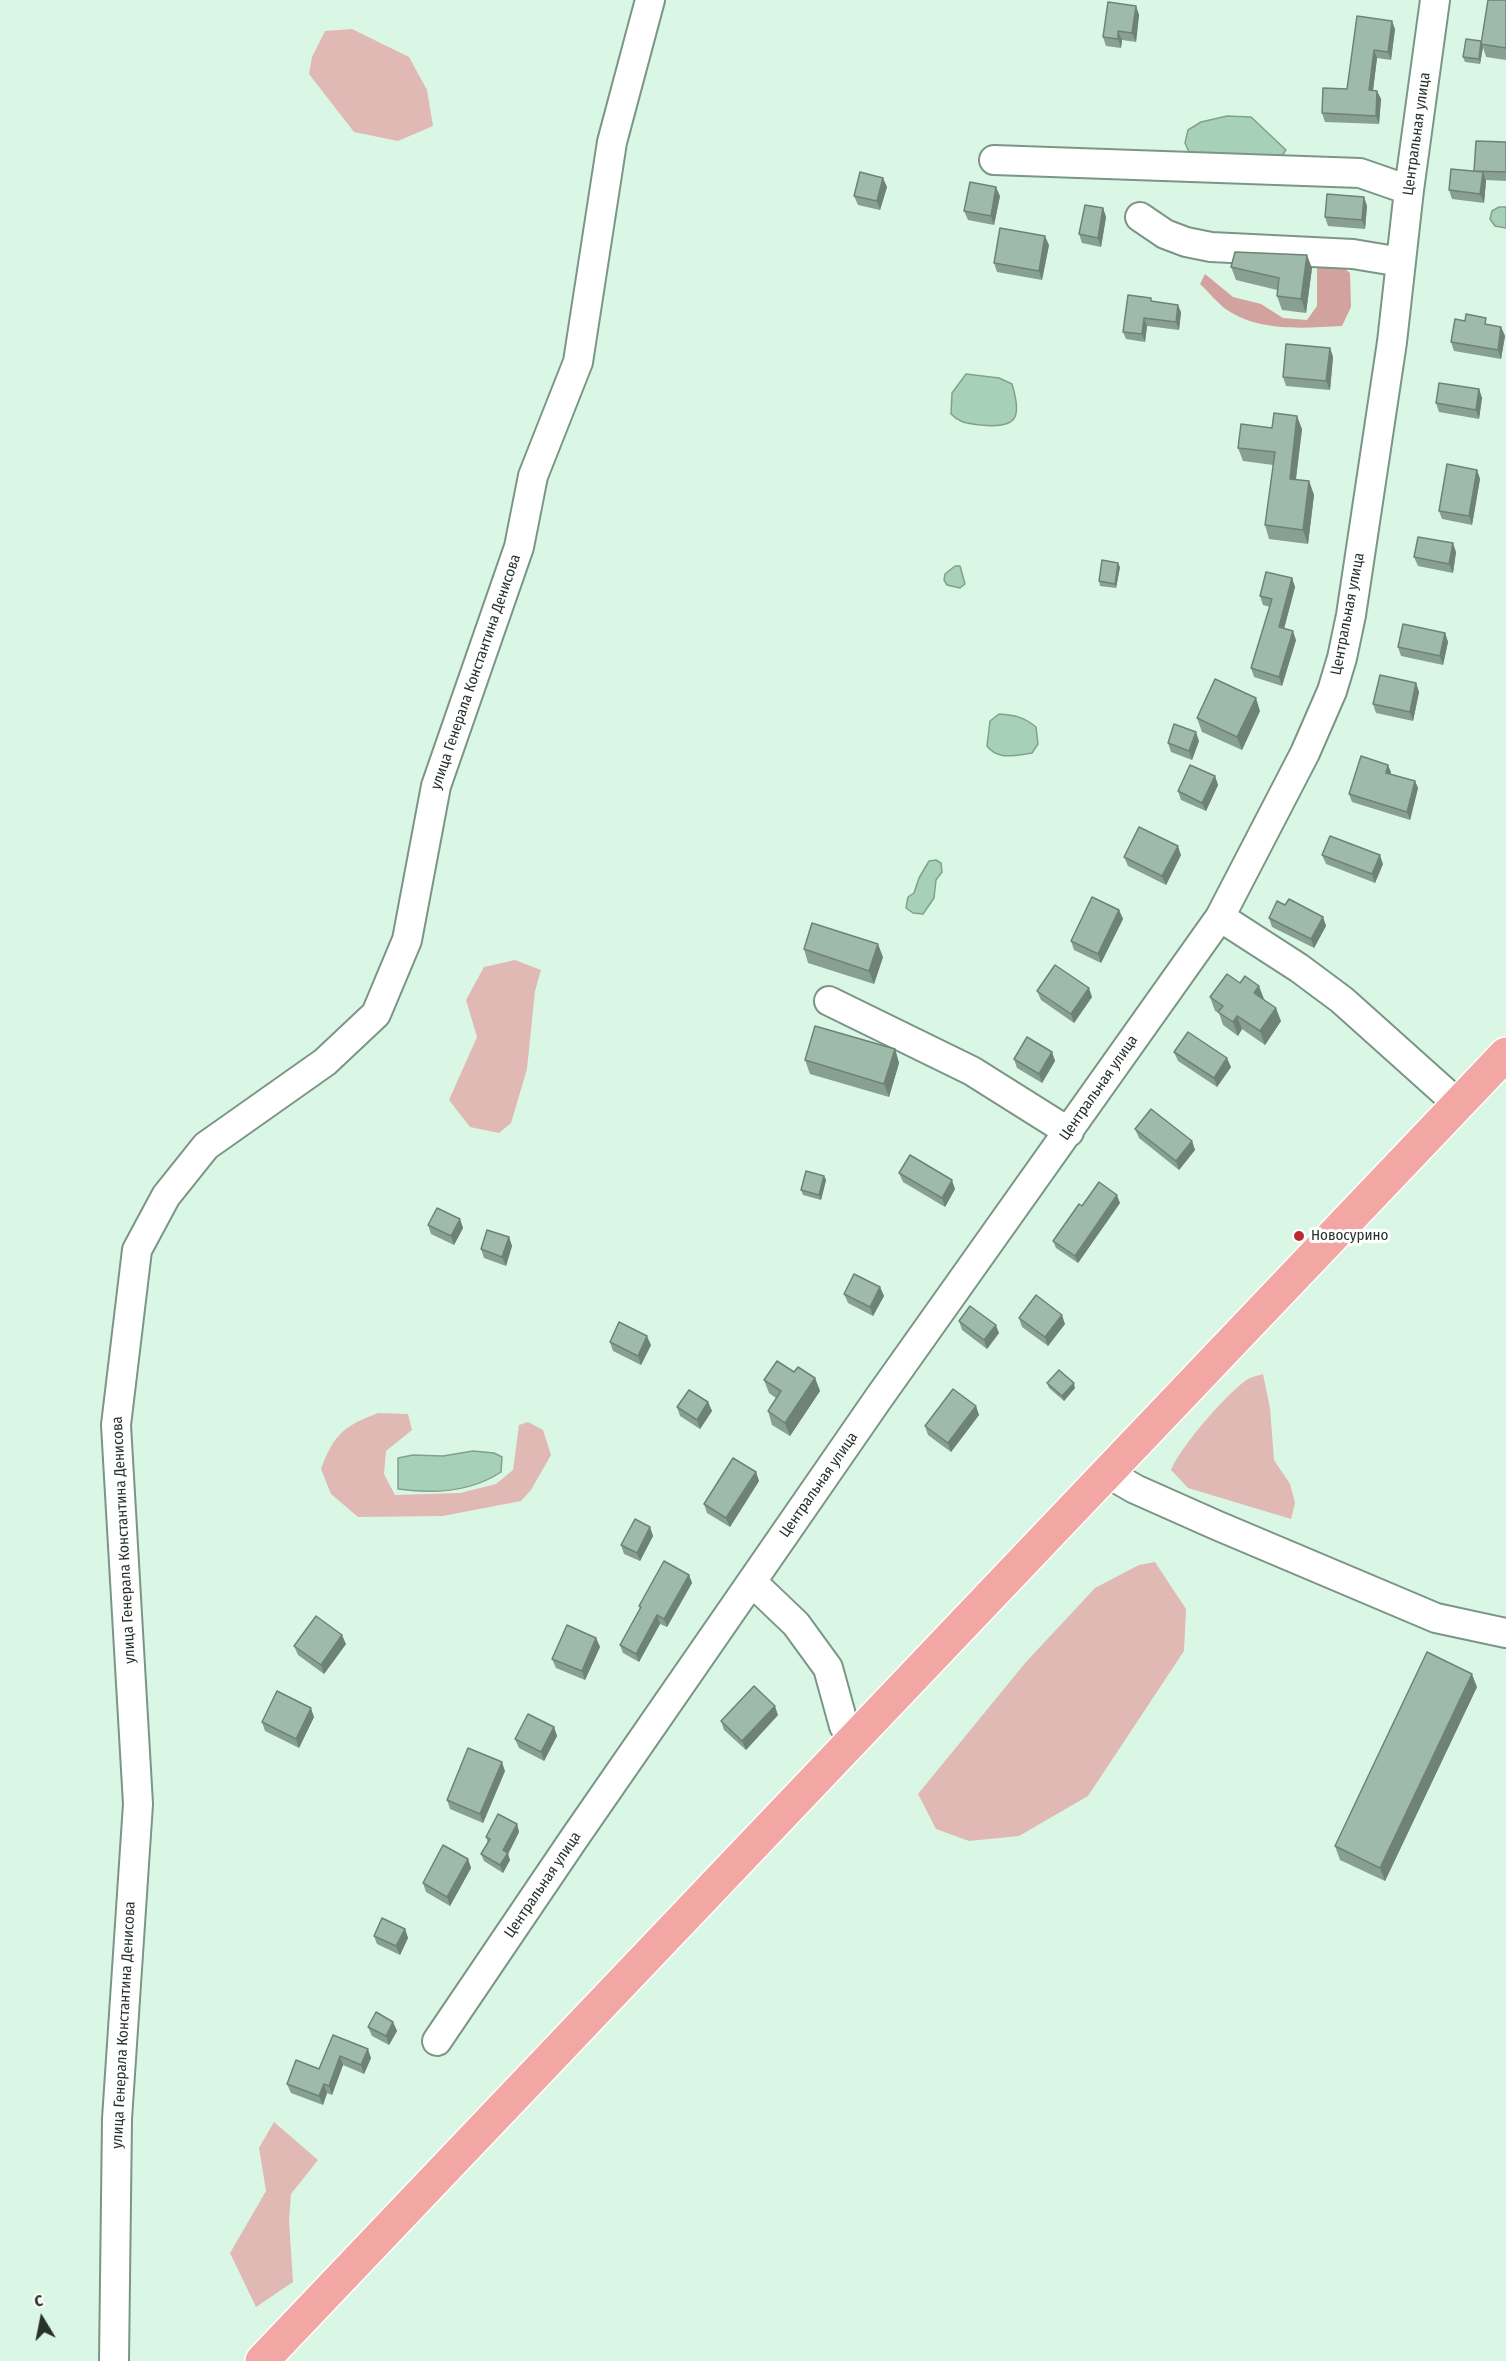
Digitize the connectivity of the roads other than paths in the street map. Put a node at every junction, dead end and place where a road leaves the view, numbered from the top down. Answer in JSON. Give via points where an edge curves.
{"nodes":[{"id":1,"x":650,"y":0,"type":"edge"},
{"id":2,"x":1435,"y":0,"type":"edge"},
{"id":3,"x":994,"y":160,"type":"dead end"},
{"id":4,"x":1409,"y":190,"type":"junction"},
{"id":5,"x":1140,"y":217,"type":"dead end"},
{"id":6,"x":1401,"y":262,"type":"junction"},
{"id":7,"x":1220,"y":917,"type":"junction"},
{"id":8,"x":829,"y":1001,"type":"dead end"},
{"id":9,"x":1506,"y":1054,"type":"edge"},
{"id":10,"x":1458,"y":1104,"type":"junction"},
{"id":11,"x":1069,"y":1132,"type":"junction"},
{"id":12,"x":1109,"y":1474,"type":"junction"},
{"id":13,"x":752,"y":1582,"type":"junction"},
{"id":14,"x":1505,"y":1627,"type":"edge"},
{"id":15,"x":854,"y":1738,"type":"junction"},
{"id":16,"x":437,"y":2042,"type":"dead end"},
{"id":17,"x":114,"y":2361,"type":"edge"},
{"id":18,"x":262,"y":2361,"type":"edge"}],
"edges":[{"from":1,"to":17,"type":"street","name":"улица Генерала Константина Денисова","via":[[612,142],[578,362],[533,476],[519,547],[436,786],[407,940],[376,1014],[325,1062],[206,1146],[166,1196],[137,1250],[116,1425],[138,1804],[117,2119]]},
{"from":2,"to":4,"type":"street","name":"Центральная улица"},
{"from":3,"to":4,"type":"street","via":[[1360,173]]},
{"from":4,"to":6,"type":"street","name":"Центральная улица"},
{"from":5,"to":6,"type":"street","via":[[1165,234],[1210,247],[1353,254]]},
{"from":6,"to":7,"type":"street","name":"Центральная улица","via":[[1342,658],[1332,691],[1292,781]]},
{"from":7,"to":10,"type":"street","via":[[1342,1000]]},
{"from":7,"to":11,"type":"street","name":"Центральная улица"},
{"from":8,"to":11,"type":"street","via":[[972,1071]]},
{"from":9,"to":10,"type":"main road"},
{"from":10,"to":12,"type":"main road"},
{"from":11,"to":13,"type":"street","name":"Центральная улица"},
{"from":12,"to":14,"type":"street","via":[[1216,1525],[1436,1618]]},
{"from":12,"to":15,"type":"main road"},
{"from":13,"to":15,"type":"street","via":[[796,1624],[828,1668],[844,1726]]},
{"from":13,"to":16,"type":"street","name":"Центральная улица"},
{"from":15,"to":18,"type":"main road"}]}
